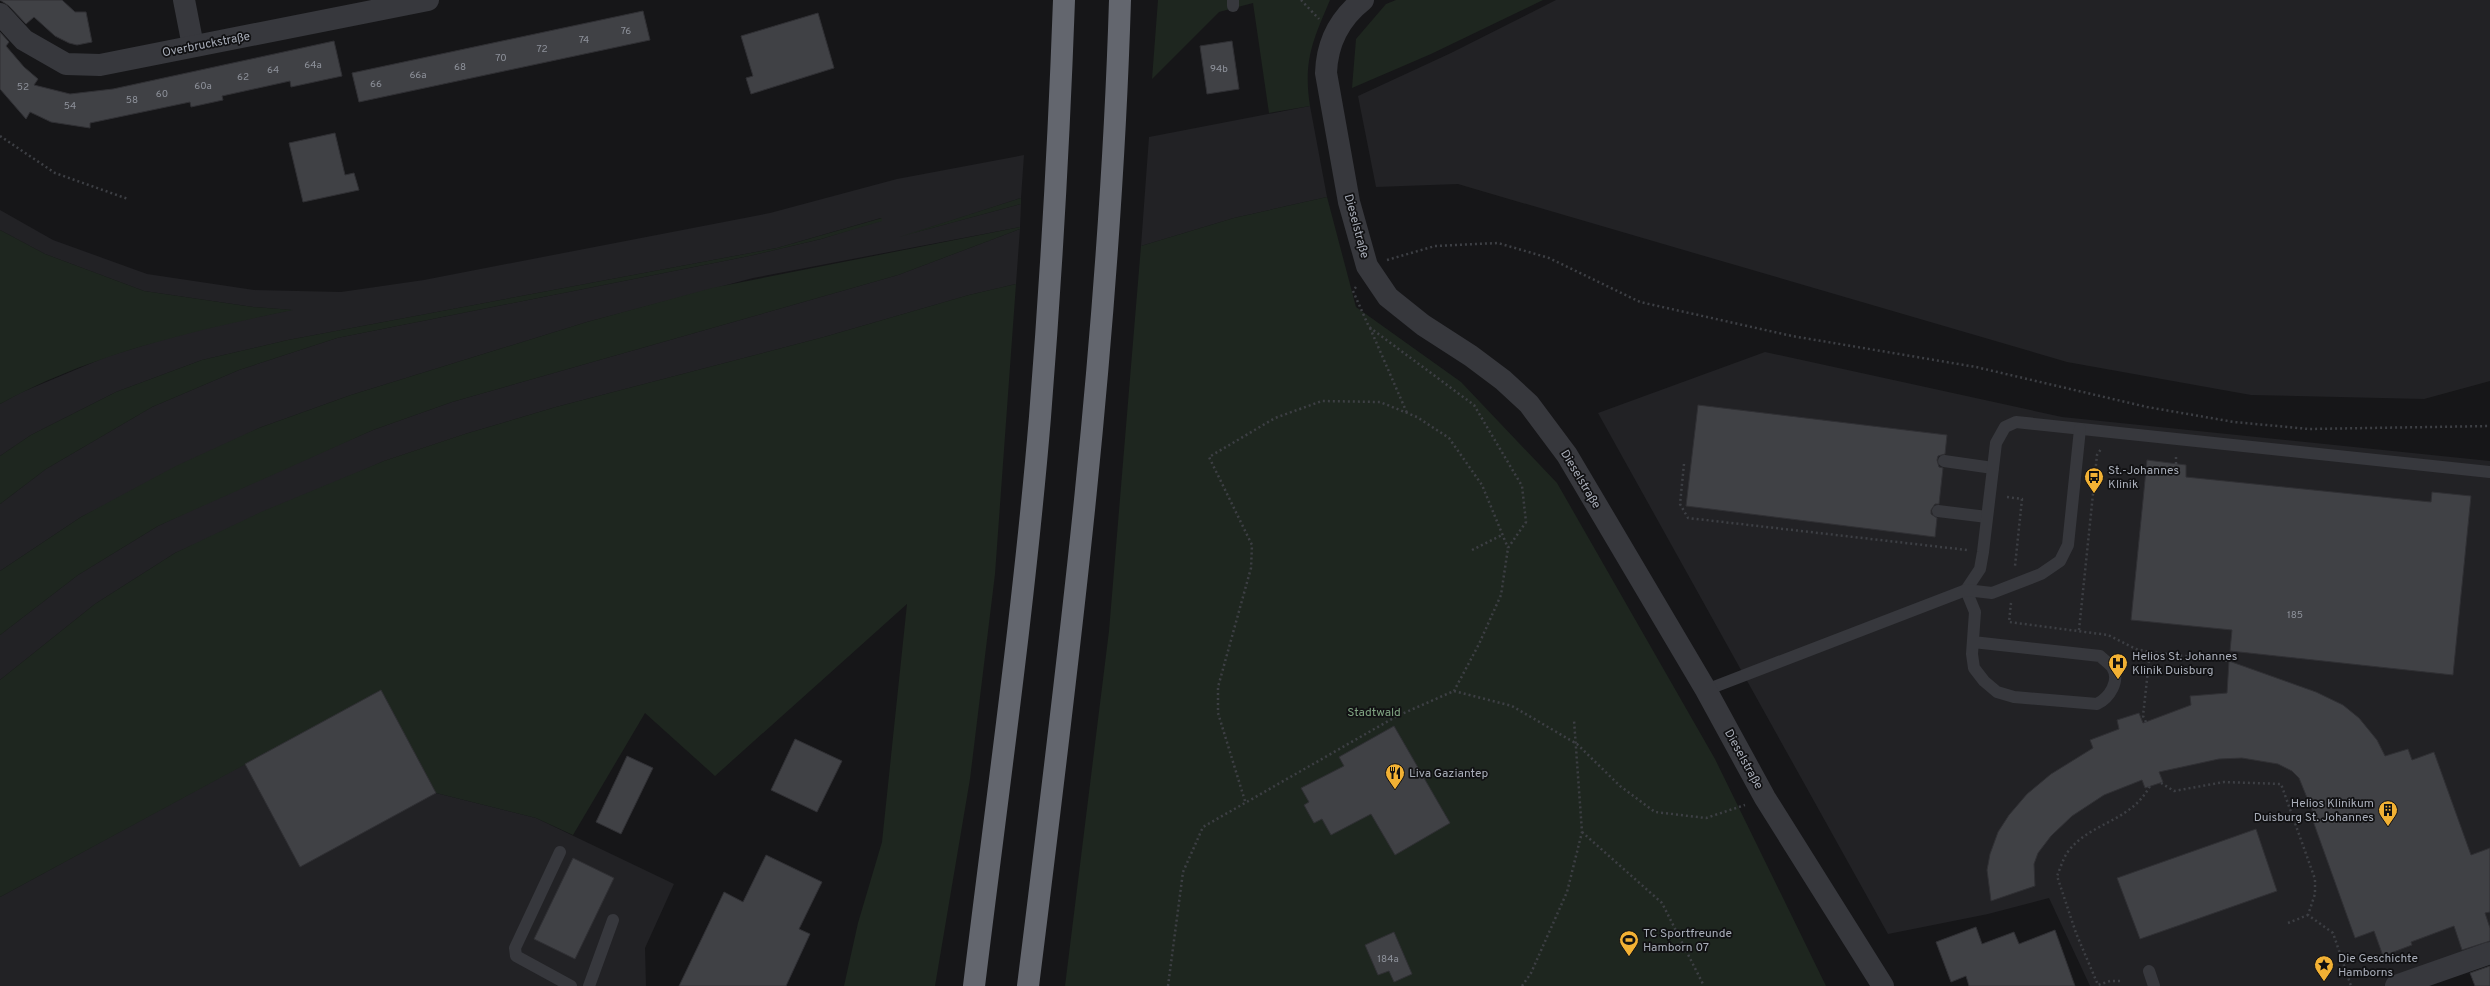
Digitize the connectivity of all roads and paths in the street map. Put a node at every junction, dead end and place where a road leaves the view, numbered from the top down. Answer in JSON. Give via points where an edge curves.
{"nodes":[{"id":1,"x":184,"y":0,"type":"edge"},
{"id":2,"x":428,"y":0,"type":"edge"},
{"id":3,"x":1064,"y":0,"type":"edge"},
{"id":4,"x":1120,"y":0,"type":"edge"},
{"id":5,"x":1364,"y":0,"type":"edge"},
{"id":6,"x":0,"y":14,"type":"edge"},
{"id":7,"x":193,"y":46,"type":"junction"},
{"id":8,"x":0,"y":136,"type":"edge"},
{"id":9,"x":128,"y":199,"type":"dead end"},
{"id":10,"x":1367,"y":266,"type":"junction"},
{"id":11,"x":1369,"y":327,"type":"junction"},
{"id":12,"x":1408,"y":414,"type":"junction"},
{"id":13,"x":2490,"y":426,"type":"edge"},
{"id":14,"x":2080,"y":429,"type":"junction"},
{"id":15,"x":2108,"y":447,"type":"dead end"},
{"id":16,"x":2169,"y":454,"type":"dead end"},
{"id":17,"x":1944,"y":461,"type":"dead end"},
{"id":18,"x":1684,"y":464,"type":"dead end"},
{"id":19,"x":2176,"y":464,"type":"dead end"},
{"id":20,"x":1993,"y":468,"type":"junction"},
{"id":21,"x":2490,"y":472,"type":"edge"},
{"id":22,"x":2002,"y":496,"type":"dead end"},
{"id":23,"x":1938,"y":511,"type":"dead end"},
{"id":24,"x":1987,"y":517,"type":"junction"},
{"id":25,"x":1502,"y":535,"type":"junction"},
{"id":26,"x":1508,"y":548,"type":"junction"},
{"id":27,"x":1472,"y":550,"type":"dead end"},
{"id":28,"x":1983,"y":552,"type":"junction"},
{"id":29,"x":2013,"y":585,"type":"junction"},
{"id":30,"x":1966,"y":590,"type":"junction"},
{"id":31,"x":2079,"y":630,"type":"junction"},
{"id":32,"x":1973,"y":642,"type":"junction"},
{"id":33,"x":2150,"y":652,"type":"junction"},
{"id":34,"x":2229,"y":661,"type":"dead end"},
{"id":35,"x":1706,"y":690,"type":"junction"},
{"id":36,"x":1454,"y":691,"type":"junction"},
{"id":37,"x":1574,"y":720,"type":"dead end"},
{"id":38,"x":2146,"y":722,"type":"dead end"},
{"id":39,"x":1577,"y":744,"type":"junction"},
{"id":40,"x":2161,"y":783,"type":"dead end"},
{"id":41,"x":2150,"y":786,"type":"dead end"},
{"id":42,"x":1765,"y":798,"type":"junction"},
{"id":43,"x":1245,"y":801,"type":"junction"},
{"id":44,"x":1582,"y":832,"type":"junction"},
{"id":45,"x":560,"y":852,"type":"dead end"},
{"id":46,"x":2308,"y":915,"type":"junction"},
{"id":47,"x":613,"y":920,"type":"dead end"},
{"id":48,"x":2288,"y":923,"type":"dead end"},
{"id":49,"x":2490,"y":953,"type":"edge"},
{"id":50,"x":2149,"y":971,"type":"dead end"},
{"id":51,"x":2120,"y":981,"type":"dead end"},
{"id":52,"x":2098,"y":985,"type":"edge"},
{"id":53,"x":571,"y":986,"type":"edge"},
{"id":54,"x":589,"y":986,"type":"edge"},
{"id":55,"x":974,"y":986,"type":"edge"},
{"id":56,"x":1028,"y":986,"type":"edge"},
{"id":57,"x":1168,"y":986,"type":"edge"},
{"id":58,"x":1522,"y":986,"type":"edge"},
{"id":59,"x":1704,"y":986,"type":"edge"},
{"id":60,"x":1883,"y":986,"type":"edge"},
{"id":61,"x":2154,"y":986,"type":"edge"},
{"id":62,"x":2351,"y":986,"type":"edge"},
{"id":63,"x":2396,"y":986,"type":"edge"}],
"edges":[{"from":1,"to":7,"type":"street"},
{"from":2,"to":7,"type":"street","name":"Overbruckstraße"},
{"from":3,"to":55,"type":"highway","via":[[1060,115],[1040,418],[1020,619]]},
{"from":4,"to":56,"type":"highway","via":[[1117,106],[1095,409],[1073,626]]},
{"from":5,"to":10,"type":"street","name":"Dieselstraße","via":[[1348,12],[1334,35],[1327,56],[1329,96],[1349,202]]},
{"from":6,"to":7,"type":"street","name":"Overbruckstraße","via":[[24,40],[66,64],[100,65]]},
{"from":8,"to":9,"type":"path","via":[[55,173]]},
{"from":10,"to":11,"type":"path","via":[[1353,291]]},
{"from":10,"to":13,"type":"path","via":[[1435,246],[1498,243],[1549,258],[1640,302],[1792,336],[1976,367],[2147,407],[2234,422],[2309,429]]},
{"from":10,"to":35,"type":"street","name":"Dieselstraße","via":[[1388,297],[1423,325],[1503,380],[1529,404],[1567,455]]},
{"from":11,"to":12,"type":"path"},
{"from":11,"to":26,"type":"path","via":[[1474,405],[1522,486],[1526,522]]},
{"from":12,"to":25,"type":"path","via":[[1448,438],[1482,485]]},
{"from":12,"to":43,"type":"path","via":[[1380,402],[1322,401],[1275,418],[1209,457],[1252,545],[1252,568],[1218,687],[1218,713]]},
{"from":14,"to":20,"type":"lane","via":[[2016,422],[2005,427],[1996,443]]},
{"from":14,"to":21,"type":"lane"},
{"from":14,"to":29,"type":"lane","via":[[2068,545],[2060,561],[2041,574]]},
{"from":15,"to":31,"type":"path","via":[[2100,449],[2097,455]]},
{"from":16,"to":19,"type":"path","via":[[2176,455]]},
{"from":17,"to":20,"type":"lane"},
{"from":18,"to":28,"type":"path","via":[[1680,504],[1688,518]]},
{"from":20,"to":24,"type":"lane"},
{"from":22,"to":29,"type":"path","via":[[2022,499]]},
{"from":23,"to":24,"type":"lane"},
{"from":24,"to":28,"type":"lane"},
{"from":25,"to":26,"type":"path"},
{"from":25,"to":27,"type":"path"},
{"from":26,"to":36,"type":"path","via":[[1502,595]]},
{"from":28,"to":30,"type":"lane","via":[[1980,569]]},
{"from":29,"to":30,"type":"lane","via":[[1992,593]]},
{"from":29,"to":31,"type":"path","via":[[2010,622]]},
{"from":30,"to":32,"type":"lane","via":[[1975,612]]},
{"from":30,"to":35,"type":"lane"},
{"from":31,"to":33,"type":"path","via":[[2108,635],[2136,649]]},
{"from":32,"to":32,"type":"lane","via":[[1974,668],[1984,681],[2002,694],[2097,704],[2107,699],[2115,684],[2113,668],[2100,656]]},
{"from":33,"to":34,"type":"path"},
{"from":33,"to":38,"type":"path","via":[[2143,716]]},
{"from":35,"to":42,"type":"street","name":"Dieselstraße"},
{"from":36,"to":39,"type":"path","via":[[1512,706]]},
{"from":36,"to":43,"type":"path","via":[[1397,716]]},
{"from":37,"to":39,"type":"path"},
{"from":39,"to":42,"type":"path","via":[[1620,786],[1655,812],[1706,818]]},
{"from":39,"to":44,"type":"path"},
{"from":40,"to":46,"type":"path","via":[[2174,791],[2224,782],[2281,784],[2315,878],[2315,894]]},
{"from":41,"to":52,"type":"path","via":[[2142,801],[2125,814],[2090,833],[2067,853],[2057,876],[2076,933]]},
{"from":42,"to":60,"type":"street","name":"Dieselstraße"},
{"from":43,"to":57,"type":"path","via":[[1203,826],[1183,872]]},
{"from":44,"to":58,"type":"path","via":[[1568,892],[1531,973]]},
{"from":44,"to":59,"type":"path","via":[[1662,903]]},
{"from":45,"to":53,"type":"lane","via":[[515,948],[516,956]]},
{"from":46,"to":48,"type":"path"},
{"from":46,"to":62,"type":"path","via":[[2333,933]]},
{"from":47,"to":54,"type":"lane"},
{"from":49,"to":63,"type":"street"},
{"from":50,"to":61,"type":"lane"},
{"from":51,"to":52,"type":"path"}]}
